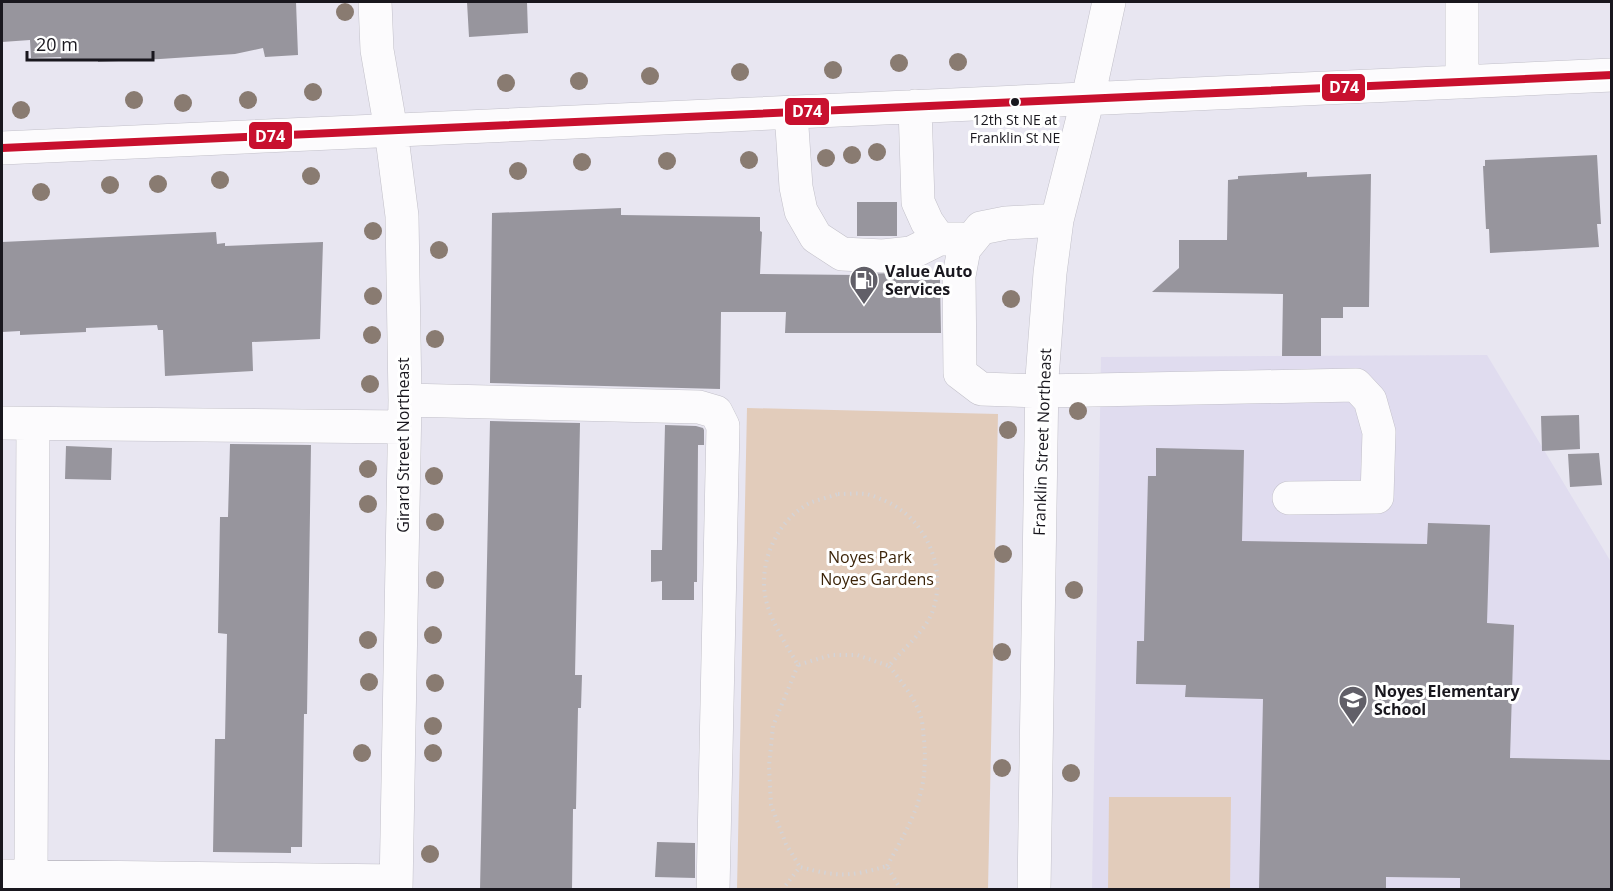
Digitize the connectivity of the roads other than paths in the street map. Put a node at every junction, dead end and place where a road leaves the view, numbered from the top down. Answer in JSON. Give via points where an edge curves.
{"nodes":[{"id":1,"x":375,"y":2,"type":"edge"},
{"id":2,"x":1109,"y":2,"type":"edge"},
{"id":3,"x":1462,"y":2,"type":"edge"},
{"id":4,"x":1611,"y":75,"type":"edge"},
{"id":5,"x":1462,"y":82,"type":"junction"},
{"id":6,"x":1088,"y":98,"type":"junction"},
{"id":7,"x":915,"y":106,"type":"junction"},
{"id":8,"x":790,"y":112,"type":"junction"},
{"id":9,"x":391,"y":130,"type":"junction"},
{"id":10,"x":2,"y":148,"type":"edge"},
{"id":11,"x":1057,"y":220,"type":"junction"},
{"id":12,"x":939,"y":239,"type":"junction"},
{"id":13,"x":971,"y":239,"type":"junction"},
{"id":14,"x":1042,"y":391,"type":"junction"},
{"id":15,"x":405,"y":414,"type":"junction"},
{"id":16,"x":2,"y":423,"type":"edge"},
{"id":17,"x":33,"y":424,"type":"junction"},
{"id":18,"x":1289,"y":498,"type":"dead end"},
{"id":19,"x":16,"y":876,"type":"edge"},
{"id":20,"x":396,"y":885,"type":"edge"},
{"id":21,"x":713,"y":890,"type":"edge"},
{"id":22,"x":1034,"y":890,"type":"edge"}],
"edges":[{"from":1,"to":9,"type":"street","name":"Girard Street Northeast","via":[[377,50]]},
{"from":2,"to":6,"type":"street","name":"Franklin Street Northeast"},
{"from":3,"to":5,"type":"street"},
{"from":4,"to":5,"type":"street"},
{"from":5,"to":6,"type":"street"},
{"from":6,"to":7,"type":"street"},
{"from":6,"to":11,"type":"street","name":"Franklin Street Northeast"},
{"from":7,"to":8,"type":"street"},
{"from":7,"to":12,"type":"street","via":[[918,202]]},
{"from":8,"to":9,"type":"street"},
{"from":8,"to":12,"type":"street","via":[[796,188],[801,211],[816,237],[842,254],[883,256],[911,253]]},
{"from":9,"to":10,"type":"street"},
{"from":9,"to":15,"type":"street","name":"Girard Street Northeast","via":[[402,216]]},
{"from":11,"to":13,"type":"street","via":[[981,228]]},
{"from":11,"to":14,"type":"street","name":"Franklin Street Northeast"},
{"from":12,"to":13,"type":"street"},
{"from":13,"to":14,"type":"street","via":[[963,249],[959,276],[960,373],[981,389]]},
{"from":14,"to":18,"type":"street","via":[[1356,385],[1370,400],[1378,432],[1377,496]]},
{"from":14,"to":22,"type":"street","name":"Franklin Street Northeast"},
{"from":15,"to":17,"type":"street"},
{"from":15,"to":20,"type":"street","name":"Girard Street Northeast"},
{"from":15,"to":21,"type":"street","via":[[699,407],[716,412],[723,426]]},
{"from":16,"to":17,"type":"street"},
{"from":17,"to":19,"type":"street"},
{"from":19,"to":20,"type":"street"}]}
